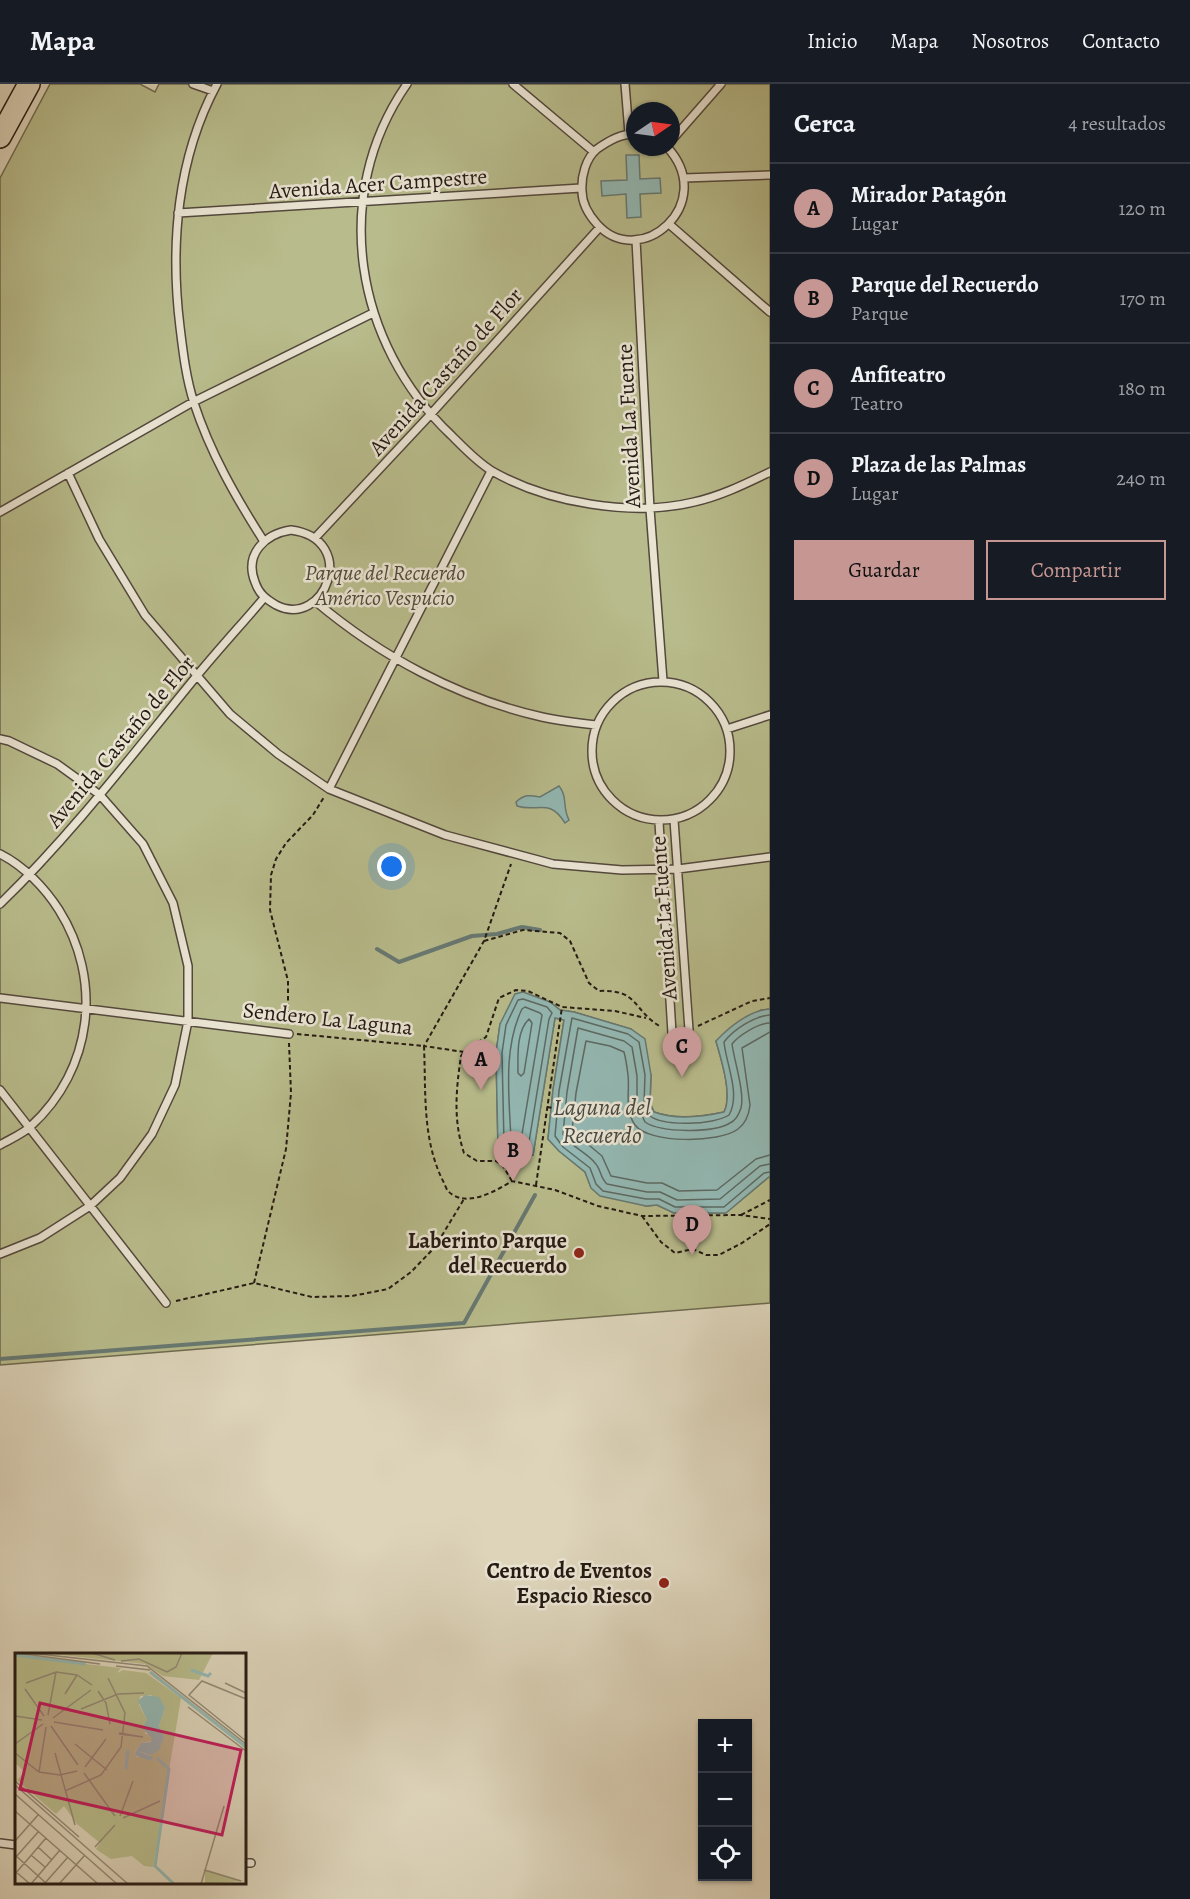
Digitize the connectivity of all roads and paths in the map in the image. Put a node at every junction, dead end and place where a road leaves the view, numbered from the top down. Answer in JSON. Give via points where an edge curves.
{"nodes":[{"id":1,"x":28,"y":84,"type":"edge"},
{"id":2,"x":194,"y":84,"type":"edge"},
{"id":3,"x":407,"y":84,"type":"edge"},
{"id":4,"x":513,"y":84,"type":"edge"},
{"id":5,"x":625,"y":84,"type":"edge"},
{"id":6,"x":721,"y":84,"type":"edge"},
{"id":7,"x":215,"y":88,"type":"edge"},
{"id":8,"x":628,"y":102,"type":"edge"},
{"id":9,"x":680,"y":131,"type":"edge"},
{"id":10,"x":626,"y":136,"type":"edge"},
{"id":11,"x":0,"y":137,"type":"edge"},
{"id":12,"x":594,"y":152,"type":"junction"},
{"id":13,"x":674,"y":156,"type":"edge"},
{"id":14,"x":770,"y":175,"type":"edge"},
{"id":15,"x":684,"y":178,"type":"junction"},
{"id":16,"x":581,"y":188,"type":"junction"},
{"id":17,"x":362,"y":203,"type":"junction"},
{"id":18,"x":178,"y":213,"type":"junction"},
{"id":19,"x":669,"y":224,"type":"junction"},
{"id":20,"x":600,"y":227,"type":"junction"},
{"id":21,"x":636,"y":240,"type":"junction"},
{"id":22,"x":770,"y":312,"type":"edge"},
{"id":23,"x":373,"y":313,"type":"junction"},
{"id":24,"x":193,"y":402,"type":"junction"},
{"id":25,"x":430,"y":416,"type":"junction"},
{"id":26,"x":491,"y":471,"type":"junction"},
{"id":27,"x":770,"y":472,"type":"edge"},
{"id":28,"x":68,"y":473,"type":"junction"},
{"id":29,"x":650,"y":508,"type":"junction"},
{"id":30,"x":0,"y":512,"type":"edge"},
{"id":31,"x":315,"y":538,"type":"junction"},
{"id":32,"x":263,"y":540,"type":"junction"},
{"id":33,"x":264,"y":598,"type":"junction"},
{"id":34,"x":315,"y":601,"type":"junction"},
{"id":35,"x":395,"y":658,"type":"junction"},
{"id":36,"x":197,"y":676,"type":"junction"},
{"id":37,"x":663,"y":681,"type":"junction"},
{"id":38,"x":770,"y":715,"type":"edge"},
{"id":39,"x":596,"y":725,"type":"junction"},
{"id":40,"x":727,"y":729,"type":"junction"},
{"id":41,"x":0,"y":739,"type":"edge"},
{"id":42,"x":328,"y":789,"type":"junction"},
{"id":43,"x":100,"y":795,"type":"junction"},
{"id":44,"x":674,"y":820,"type":"junction"},
{"id":45,"x":659,"y":822,"type":"junction"},
{"id":46,"x":0,"y":854,"type":"edge"},
{"id":47,"x":514,"y":854,"type":"junction"},
{"id":48,"x":770,"y":857,"type":"edge"},
{"id":49,"x":661,"y":870,"type":"junction"},
{"id":50,"x":678,"y":870,"type":"junction"},
{"id":51,"x":30,"y":875,"type":"junction"},
{"id":52,"x":0,"y":904,"type":"edge"},
{"id":53,"x":484,"y":940,"type":"junction"},
{"id":54,"x":0,"y":998,"type":"edge"},
{"id":55,"x":770,"y":998,"type":"edge"},
{"id":56,"x":562,"y":1007,"type":"junction"},
{"id":57,"x":87,"y":1009,"type":"junction"},
{"id":58,"x":646,"y":1018,"type":"junction"},
{"id":59,"x":188,"y":1021,"type":"junction"},
{"id":60,"x":689,"y":1030,"type":"junction"},
{"id":61,"x":672,"y":1033,"type":"junction"},
{"id":62,"x":289,"y":1034,"type":"junction"},
{"id":63,"x":424,"y":1046,"type":"junction"},
{"id":64,"x":464,"y":1052,"type":"junction"},
{"id":65,"x":0,"y":1090,"type":"edge"},
{"id":66,"x":547,"y":1107,"type":"junction"},
{"id":67,"x":579,"y":1122,"type":"dead end"},
{"id":68,"x":29,"y":1128,"type":"junction"},
{"id":69,"x":0,"y":1145,"type":"edge"},
{"id":70,"x":512,"y":1181,"type":"junction"},
{"id":71,"x":536,"y":1185,"type":"junction"},
{"id":72,"x":464,"y":1199,"type":"junction"},
{"id":73,"x":770,"y":1200,"type":"edge"},
{"id":74,"x":90,"y":1206,"type":"junction"},
{"id":75,"x":740,"y":1215,"type":"junction"},
{"id":76,"x":642,"y":1216,"type":"junction"},
{"id":77,"x":770,"y":1219,"type":"edge"},
{"id":78,"x":770,"y":1224,"type":"edge"},
{"id":79,"x":0,"y":1254,"type":"edge"},
{"id":80,"x":254,"y":1283,"type":"junction"},
{"id":81,"x":166,"y":1303,"type":"joint"},
{"id":82,"x":0,"y":1843,"type":"edge"},
{"id":83,"x":15,"y":1845,"type":"edge"}],
"edges":[{"from":1,"to":11,"type":"main road"},
{"from":2,"to":7,"type":"lane"},
{"from":3,"to":17,"type":"lane","via":[[382,131]]},
{"from":4,"to":12,"type":"lane"},
{"from":5,"to":8,"type":"lane"},
{"from":6,"to":9,"type":"lane"},
{"from":7,"to":18,"type":"lane","via":[[196,132]]},
{"from":10,"to":12,"type":"lane","via":[[608,141]]},
{"from":12,"to":16,"type":"lane","via":[[585,167]]},
{"from":13,"to":15,"type":"lane"},
{"from":14,"to":15,"type":"lane"},
{"from":15,"to":19,"type":"lane","via":[[679,211]]},
{"from":16,"to":17,"type":"lane","name":"Avenida Acer Campestre"},
{"from":16,"to":20,"type":"lane","via":[[589,215]]},
{"from":17,"to":18,"type":"lane","name":"Avenida Acer Campestre"},
{"from":17,"to":23,"type":"lane","via":[[361,246]]},
{"from":18,"to":24,"type":"lane","via":[[175,284],[183,360]]},
{"from":19,"to":21,"type":"lane"},
{"from":19,"to":22,"type":"lane"},
{"from":20,"to":21,"type":"lane"},
{"from":20,"to":25,"type":"lane","name":"Avenida Castaño de Flor"},
{"from":21,"to":29,"type":"lane","name":"Avenida La Fuente"},
{"from":23,"to":24,"type":"lane"},
{"from":23,"to":25,"type":"lane","via":[[390,354]]},
{"from":24,"to":28,"type":"lane"},
{"from":24,"to":32,"type":"lane","via":[[214,457]]},
{"from":25,"to":26,"type":"lane"},
{"from":25,"to":31,"type":"lane","name":"Avenida Castaño de Flor"},
{"from":26,"to":29,"type":"lane","via":[[544,494],[586,504]]},
{"from":26,"to":35,"type":"lane"},
{"from":27,"to":29,"type":"lane","via":[[735,489],[693,502]]},
{"from":28,"to":30,"type":"lane"},
{"from":28,"to":36,"type":"lane","via":[[99,539],[145,615]]},
{"from":29,"to":37,"type":"lane","name":"Avenida La Fuente"},
{"from":31,"to":32,"type":"lane","via":[[291,530]]},
{"from":31,"to":34,"type":"lane","via":[[328,555],[331,567],[325,590]]},
{"from":32,"to":33,"type":"lane","via":[[252,567]]},
{"from":33,"to":34,"type":"lane","via":[[292,609]]},
{"from":33,"to":36,"type":"lane","name":"Avenida Castaño de Flor"},
{"from":34,"to":35,"type":"lane"},
{"from":35,"to":39,"type":"lane","via":[[496,705],[543,718]]},
{"from":35,"to":42,"type":"lane"},
{"from":36,"to":42,"type":"lane","via":[[238,720]]},
{"from":36,"to":43,"type":"lane","name":"Avenida Castaño de Flor"},
{"from":37,"to":39,"type":"lane","via":[[642,684],[623,693],[607,707]]},
{"from":37,"to":40,"type":"lane","via":[[702,695],[717,710]]},
{"from":38,"to":40,"type":"lane"},
{"from":39,"to":45,"type":"lane","via":[[590,746],[594,770],[604,791],[621,808]]},
{"from":40,"to":44,"type":"lane","via":[[728,771],[719,790],[705,805]]},
{"from":41,"to":43,"type":"lane","via":[[57,764]]},
{"from":42,"to":47,"type":"lane","via":[[445,835]]},
{"from":42,"to":62,"type":"path","via":[[313,815],[276,858],[271,875],[270,910],[288,981]]},
{"from":43,"to":51,"type":"lane","name":"Avenida Castaño de Flor"},
{"from":43,"to":59,"type":"lane","via":[[143,844],[173,903],[188,966]]},
{"from":44,"to":45,"type":"lane"},
{"from":44,"to":50,"type":"lane","name":"Avenida La Fuente"},
{"from":45,"to":49,"type":"lane","name":"Avenida La Fuente"},
{"from":46,"to":51,"type":"lane"},
{"from":47,"to":49,"type":"lane","via":[[553,864]]},
{"from":47,"to":53,"type":"path"},
{"from":48,"to":50,"type":"lane"},
{"from":49,"to":50,"type":"lane"},
{"from":49,"to":61,"type":"lane","name":"Avenida La Fuente"},
{"from":50,"to":60,"type":"lane","name":"Avenida La Fuente"},
{"from":51,"to":52,"type":"lane","name":"Avenida Castaño de Flor"},
{"from":51,"to":57,"type":"lane","via":[[69,926],[81,957]]},
{"from":53,"to":58,"type":"path","via":[[523,930],[560,933],[570,942],[589,983],[600,991],[625,993]]},
{"from":53,"to":63,"type":"path"},
{"from":54,"to":57,"type":"lane","name":"Sendero La Laguna"},
{"from":55,"to":60,"type":"path","via":[[752,1001]]},
{"from":56,"to":58,"type":"path"},
{"from":56,"to":64,"type":"path","via":[[528,991],[508,993],[499,998],[486,1037]]},
{"from":56,"to":66,"type":"path"},
{"from":57,"to":59,"type":"lane","name":"Sendero La Laguna"},
{"from":57,"to":68,"type":"lane","via":[[78,1054],[64,1085]]},
{"from":58,"to":61,"type":"path"},
{"from":59,"to":62,"type":"lane","name":"Sendero La Laguna"},
{"from":59,"to":74,"type":"lane","via":[[175,1084],[152,1134],[120,1178]]},
{"from":60,"to":61,"type":"lane","name":"Avenida La Fuente","via":[[681,1038]]},
{"from":62,"to":63,"type":"path","name":"Sendero La Laguna"},
{"from":62,"to":80,"type":"path","via":[[291,1093],[286,1149]]},
{"from":63,"to":64,"type":"path"},
{"from":63,"to":72,"type":"path","name":"Sendero La Laguna","via":[[428,1137],[448,1191]]},
{"from":64,"to":70,"type":"path","via":[[460,1056],[455,1107],[457,1135],[464,1153],[477,1161],[495,1161]]},
{"from":65,"to":68,"type":"lane"},
{"from":66,"to":67,"type":"path","via":[[582,1113]]},
{"from":66,"to":71,"type":"path"},
{"from":68,"to":69,"type":"lane"},
{"from":68,"to":74,"type":"lane"},
{"from":70,"to":71,"type":"path"},
{"from":70,"to":72,"type":"path","via":[[495,1192]]},
{"from":71,"to":76,"type":"path"},
{"from":72,"to":80,"type":"path","via":[[435,1247],[411,1272],[388,1288],[352,1296],[312,1297]]},
{"from":73,"to":75,"type":"path"},
{"from":74,"to":79,"type":"lane","via":[[40,1238]]},
{"from":74,"to":81,"type":"lane"},
{"from":75,"to":76,"type":"path"},
{"from":75,"to":77,"type":"path"},
{"from":76,"to":78,"type":"path","via":[[661,1242],[675,1252],[693,1249],[706,1255],[719,1255]]},
{"from":80,"to":81,"type":"path"},
{"from":82,"to":83,"type":"lane"}]}
